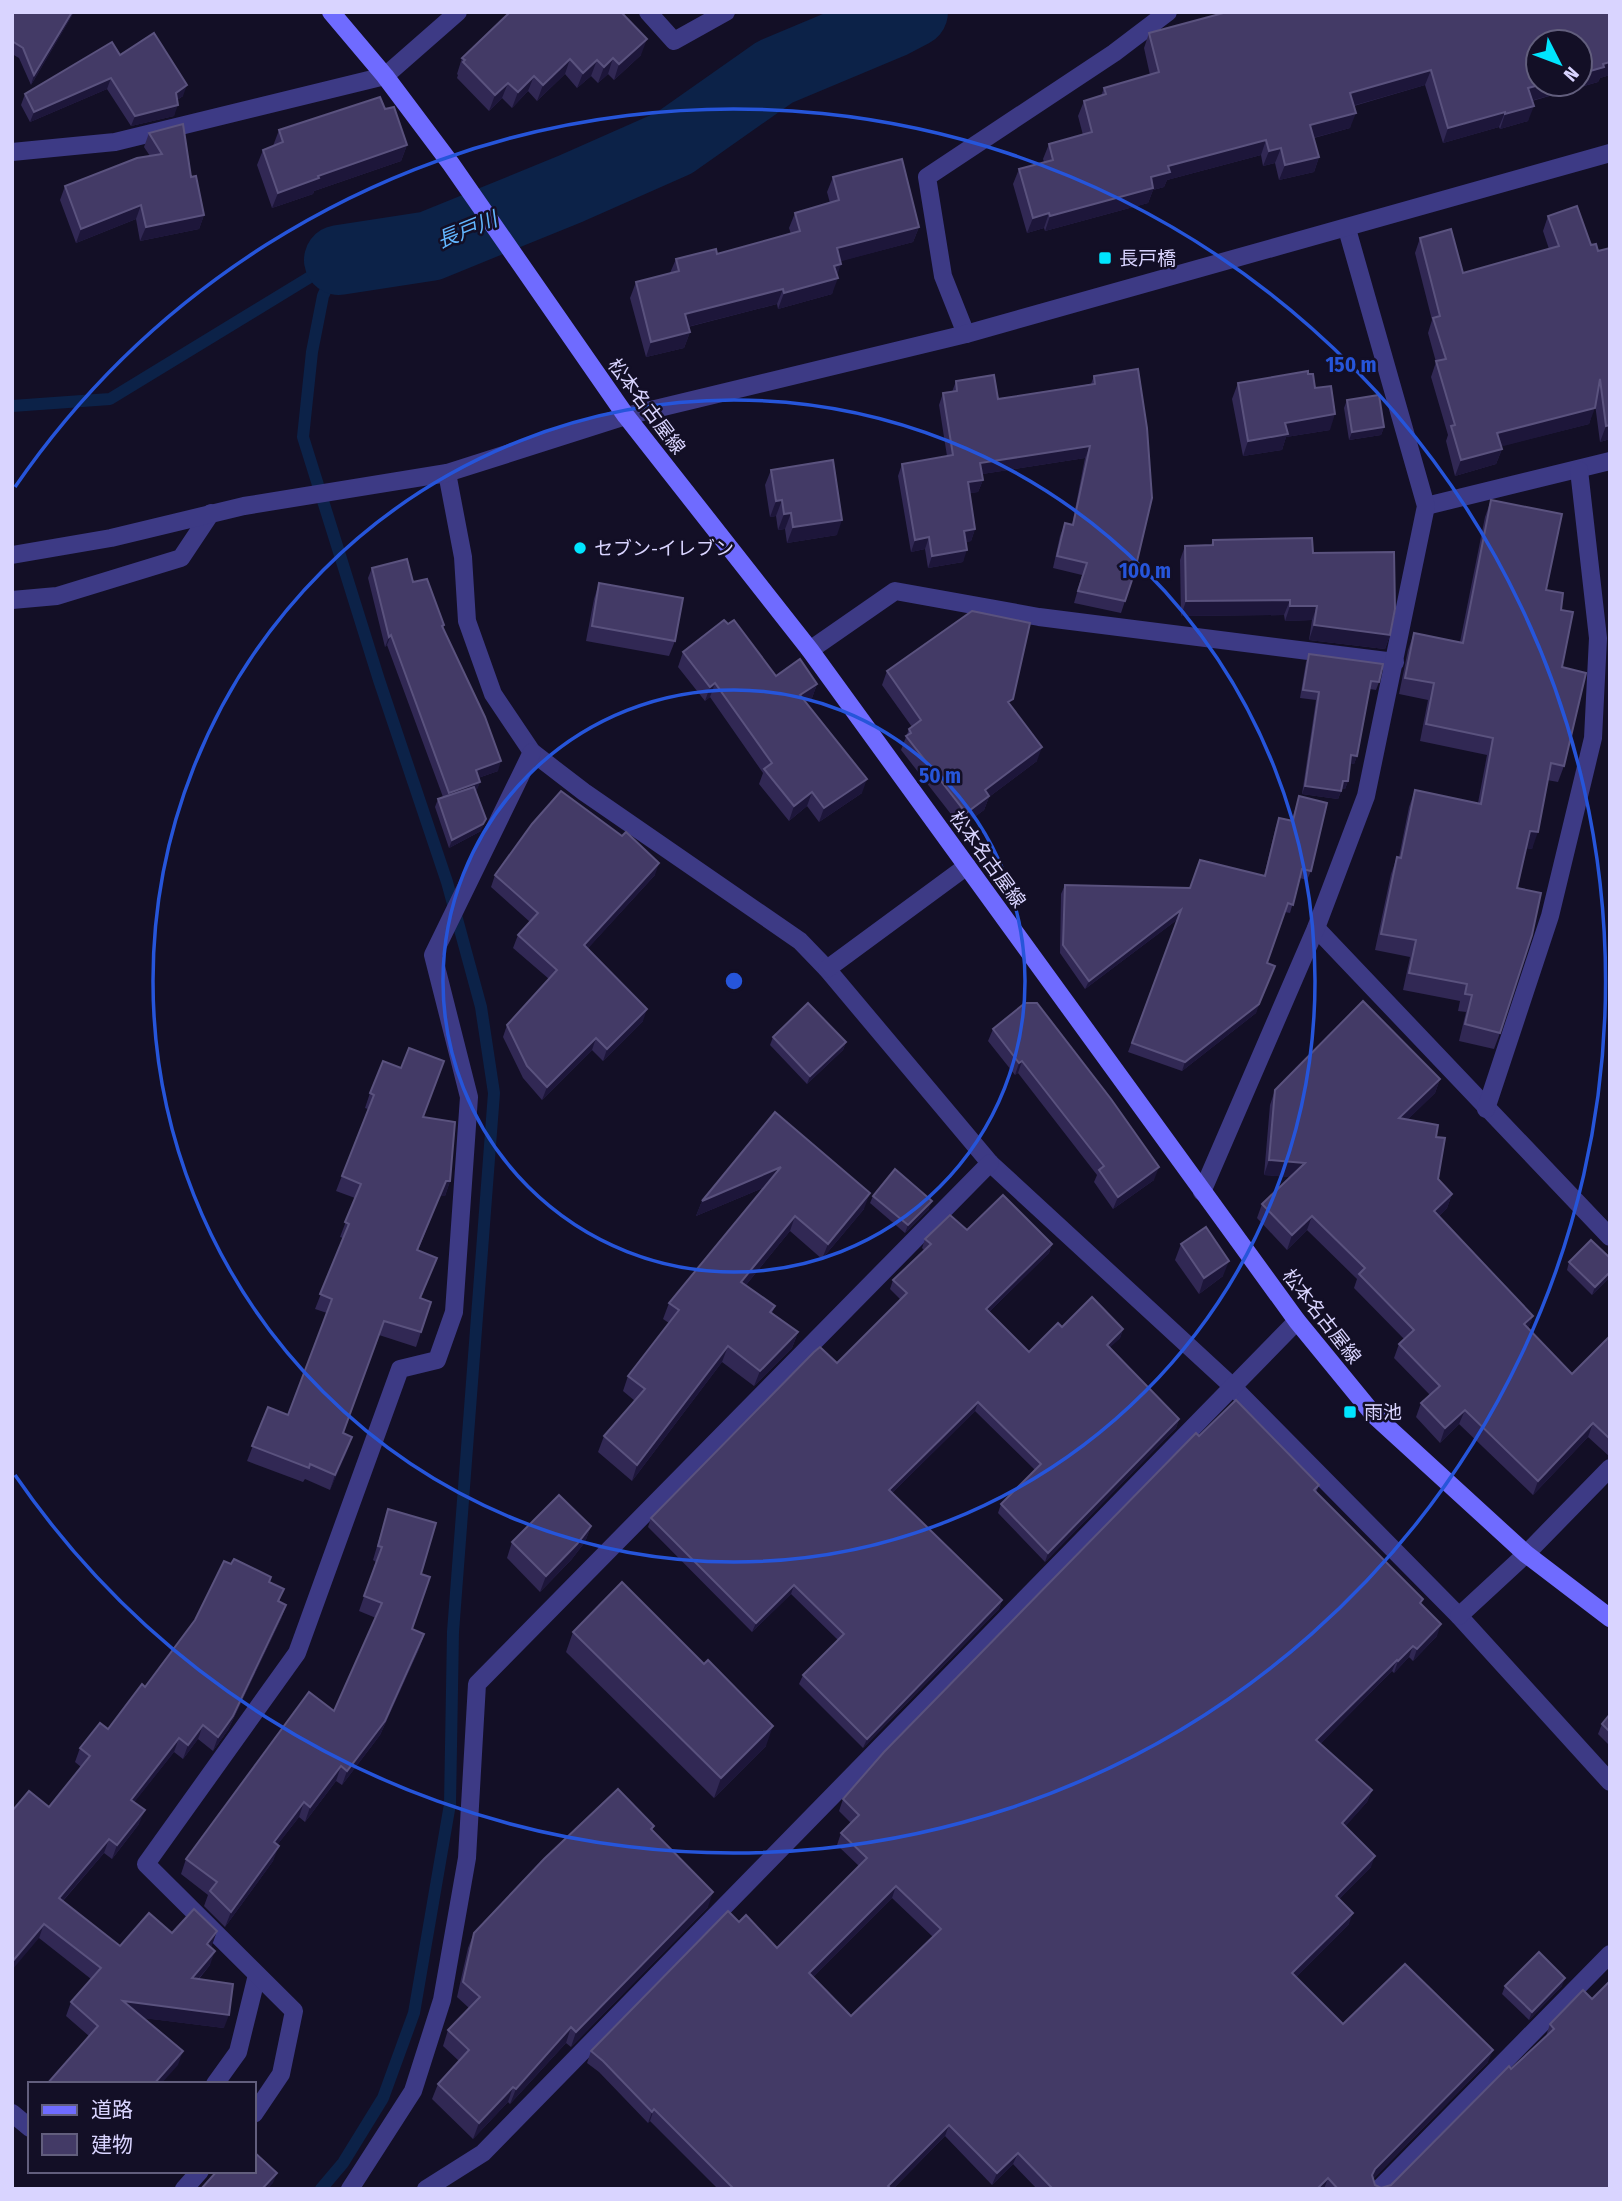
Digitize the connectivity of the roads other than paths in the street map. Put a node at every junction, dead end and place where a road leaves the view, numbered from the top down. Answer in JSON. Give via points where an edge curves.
{"nodes":[{"id":1,"x":331,"y":12,"type":"edge"},
{"id":2,"x":458,"y":12,"type":"edge"},
{"id":3,"x":648,"y":12,"type":"edge"},
{"id":4,"x":726,"y":12,"type":"edge"},
{"id":5,"x":1168,"y":12,"type":"edge"},
{"id":6,"x":385,"y":76,"type":"junction"},
{"id":7,"x":12,"y":152,"type":"edge"},
{"id":8,"x":1610,"y":153,"type":"edge"},
{"id":9,"x":1347,"y":229,"type":"junction"},
{"id":10,"x":966,"y":334,"type":"junction"},
{"id":11,"x":626,"y":416,"type":"junction"},
{"id":12,"x":1610,"y":461,"type":"edge"},
{"id":13,"x":1579,"y":470,"type":"junction"},
{"id":14,"x":447,"y":473,"type":"junction"},
{"id":15,"x":1426,"y":506,"type":"junction"},
{"id":16,"x":211,"y":513,"type":"junction"},
{"id":17,"x":12,"y":555,"type":"edge"},
{"id":18,"x":12,"y":600,"type":"edge"},
{"id":19,"x":810,"y":650,"type":"junction"},
{"id":20,"x":1395,"y":662,"type":"junction"},
{"id":21,"x":532,"y":751,"type":"junction"},
{"id":22,"x":967,"y":866,"type":"junction"},
{"id":23,"x":1316,"y":928,"type":"junction"},
{"id":24,"x":827,"y":969,"type":"junction"},
{"id":25,"x":1486,"y":1109,"type":"junction"},
{"id":26,"x":990,"y":1163,"type":"junction"},
{"id":27,"x":1202,"y":1192,"type":"junction"},
{"id":28,"x":1610,"y":1237,"type":"edge"},
{"id":29,"x":1297,"y":1321,"type":"junction"},
{"id":30,"x":1232,"y":1386,"type":"junction"},
{"id":31,"x":1610,"y":1468,"type":"edge"},
{"id":32,"x":1527,"y":1554,"type":"junction"},
{"id":33,"x":1459,"y":1616,"type":"junction"},
{"id":34,"x":1610,"y":1618,"type":"edge"},
{"id":35,"x":1610,"y":1783,"type":"edge"},
{"id":36,"x":1610,"y":1954,"type":"edge"},
{"id":37,"x":257,"y":1975,"type":"junction"},
{"id":38,"x":216,"y":2082,"type":"edge"},
{"id":39,"x":256,"y":2112,"type":"edge"},
{"id":40,"x":12,"y":2113,"type":"edge"},
{"id":41,"x":28,"y":2125,"type":"edge"},
{"id":42,"x":198,"y":2173,"type":"edge"},
{"id":43,"x":184,"y":2189,"type":"edge"},
{"id":44,"x":350,"y":2189,"type":"edge"},
{"id":45,"x":426,"y":2189,"type":"edge"},
{"id":46,"x":1379,"y":2189,"type":"edge"}],
"edges":[{"from":1,"to":6,"type":"main road","name":"松本名古屋線"},
{"from":2,"to":6,"type":"street"},
{"from":3,"to":4,"type":"street","via":[[674,41]]},
{"from":5,"to":10,"type":"street","via":[[927,177],[943,276]]},
{"from":6,"to":7,"type":"street","via":[[115,142]]},
{"from":6,"to":11,"type":"main road","name":"松本名古屋線"},
{"from":8,"to":9,"type":"street"},
{"from":9,"to":10,"type":"street"},
{"from":9,"to":15,"type":"street"},
{"from":10,"to":11,"type":"street"},
{"from":11,"to":14,"type":"street"},
{"from":11,"to":19,"type":"main road","name":"松本名古屋線"},
{"from":12,"to":13,"type":"street"},
{"from":13,"to":15,"type":"street"},
{"from":13,"to":25,"type":"street","via":[[1598,638],[1593,738],[1550,916]]},
{"from":14,"to":16,"type":"street"},
{"from":14,"to":21,"type":"street","via":[[463,557],[467,621],[493,694]]},
{"from":15,"to":20,"type":"street"},
{"from":16,"to":17,"type":"street","via":[[111,538]]},
{"from":16,"to":18,"type":"street","via":[[181,558],[57,596]]},
{"from":19,"to":20,"type":"street","via":[[895,591],[1039,617]]},
{"from":19,"to":22,"type":"main road","name":"松本名古屋線"},
{"from":20,"to":23,"type":"street","via":[[1366,796]]},
{"from":21,"to":24,"type":"street","via":[[800,941]]},
{"from":21,"to":37,"type":"street","via":[[433,954],[469,1097],[454,1312],[437,1360],[400,1369],[297,1653],[146,1864]]},
{"from":22,"to":24,"type":"street"},
{"from":22,"to":27,"type":"main road","name":"松本名古屋線"},
{"from":23,"to":25,"type":"street"},
{"from":23,"to":27,"type":"street"},
{"from":24,"to":26,"type":"street"},
{"from":25,"to":28,"type":"street"},
{"from":26,"to":30,"type":"street"},
{"from":26,"to":44,"type":"street","via":[[477,1684],[467,1858],[442,2000],[413,2091]]},
{"from":27,"to":29,"type":"main road","name":"松本名古屋線"},
{"from":29,"to":30,"type":"street"},
{"from":29,"to":32,"type":"main road","name":"松本名古屋線","via":[[1374,1415]]},
{"from":30,"to":33,"type":"street"},
{"from":30,"to":45,"type":"street","via":[[483,2153]]},
{"from":31,"to":32,"type":"street"},
{"from":32,"to":33,"type":"street"},
{"from":32,"to":34,"type":"main road","name":"松本名古屋線"},
{"from":33,"to":35,"type":"street"},
{"from":36,"to":46,"type":"street"},
{"from":37,"to":38,"type":"street","via":[[238,2052]]},
{"from":37,"to":39,"type":"street","via":[[294,2011],[281,2074]]},
{"from":40,"to":41,"type":"street"},
{"from":42,"to":43,"type":"street"}]}
